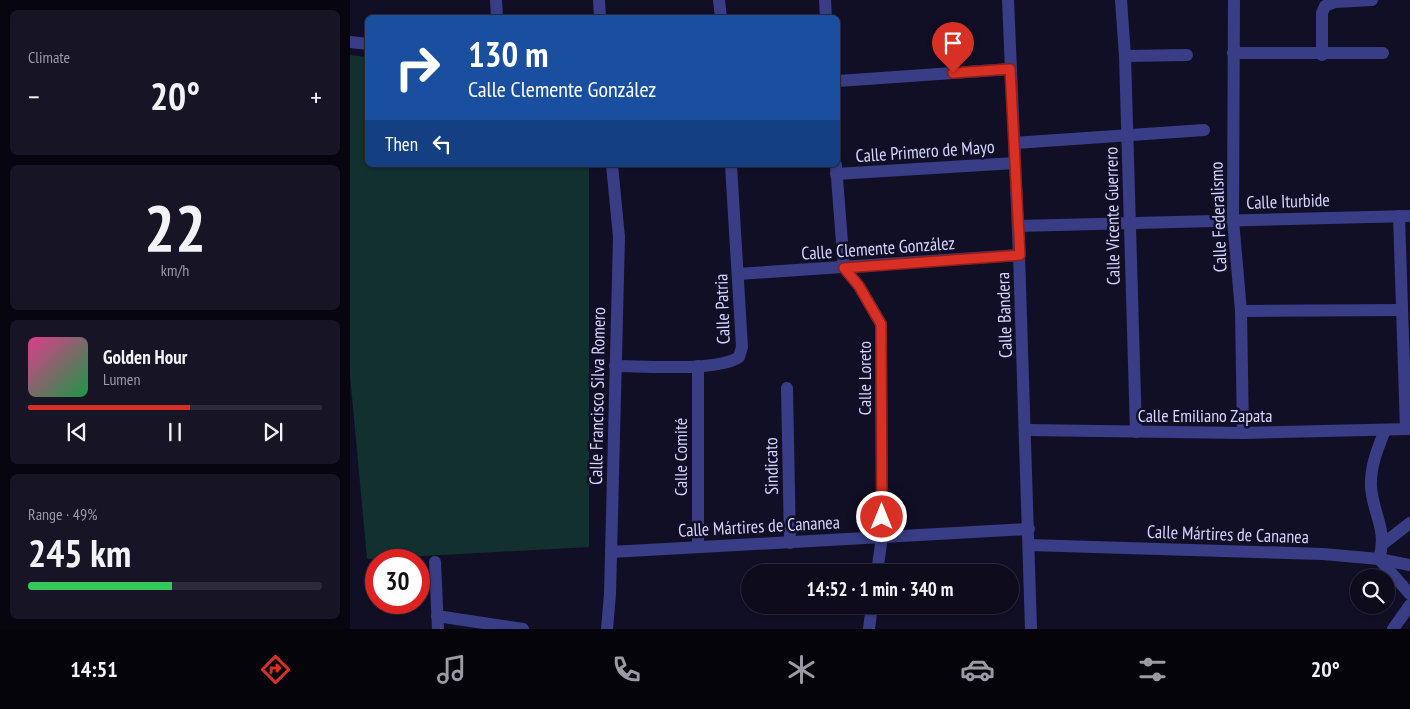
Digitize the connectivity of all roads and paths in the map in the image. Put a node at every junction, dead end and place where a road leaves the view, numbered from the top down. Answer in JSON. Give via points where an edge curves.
{"nodes":[{"id":1,"x":496,"y":0,"type":"edge"},
{"id":2,"x":599,"y":0,"type":"edge"},
{"id":3,"x":719,"y":0,"type":"edge"},
{"id":4,"x":825,"y":0,"type":"edge"},
{"id":5,"x":1008,"y":0,"type":"edge"},
{"id":6,"x":1121,"y":0,"type":"edge"},
{"id":7,"x":1234,"y":0,"type":"edge"},
{"id":8,"x":1372,"y":0,"type":"edge"},
{"id":9,"x":498,"y":15,"type":"edge"},
{"id":10,"x":600,"y":15,"type":"edge"},
{"id":11,"x":721,"y":15,"type":"edge"},
{"id":12,"x":826,"y":15,"type":"edge"},
{"id":13,"x":350,"y":42,"type":"edge"},
{"id":14,"x":365,"y":44,"type":"edge"},
{"id":15,"x":1233,"y":53,"type":"junction"},
{"id":16,"x":1383,"y":53,"type":"dead end"},
{"id":17,"x":1187,"y":55,"type":"dead end"},
{"id":18,"x":1322,"y":55,"type":"junction"},
{"id":19,"x":1125,"y":56,"type":"junction"},
{"id":20,"x":1010,"y":69,"type":"junction"},
{"id":21,"x":840,"y":81,"type":"edge"},
{"id":22,"x":1204,"y":130,"type":"dead end"},
{"id":23,"x":1127,"y":136,"type":"junction"},
{"id":24,"x":1014,"y":143,"type":"junction"},
{"id":25,"x":1015,"y":163,"type":"junction"},
{"id":26,"x":612,"y":167,"type":"edge"},
{"id":27,"x":731,"y":167,"type":"edge"},
{"id":28,"x":836,"y":169,"type":"edge"},
{"id":29,"x":1404,"y":216,"type":"edge"},
{"id":30,"x":1234,"y":220,"type":"junction"},
{"id":31,"x":1129,"y":222,"type":"junction"},
{"id":32,"x":1018,"y":226,"type":"junction"},
{"id":33,"x":1020,"y":255,"type":"junction"},
{"id":34,"x":844,"y":268,"type":"junction"},
{"id":35,"x":738,"y":274,"type":"junction"},
{"id":36,"x":1402,"y":310,"type":"junction"},
{"id":37,"x":1241,"y":311,"type":"junction"},
{"id":38,"x":615,"y":366,"type":"junction"},
{"id":39,"x":698,"y":366,"type":"junction"},
{"id":40,"x":788,"y":388,"type":"dead end"},
{"id":41,"x":1408,"y":429,"type":"edge"},
{"id":42,"x":1026,"y":430,"type":"junction"},
{"id":43,"x":1385,"y":430,"type":"junction"},
{"id":44,"x":1136,"y":432,"type":"junction"},
{"id":45,"x":1243,"y":434,"type":"junction"},
{"id":46,"x":1410,"y":523,"type":"edge"},
{"id":47,"x":1029,"y":528,"type":"junction"},
{"id":48,"x":882,"y":537,"type":"junction"},
{"id":49,"x":790,"y":543,"type":"junction"},
{"id":50,"x":1384,"y":543,"type":"junction"},
{"id":51,"x":1029,"y":545,"type":"junction"},
{"id":52,"x":698,"y":547,"type":"junction"},
{"id":53,"x":611,"y":552,"type":"junction"},
{"id":54,"x":1379,"y":559,"type":"junction"},
{"id":55,"x":435,"y":562,"type":"dead end"},
{"id":56,"x":878,"y":564,"type":"edge"},
{"id":57,"x":1410,"y":565,"type":"edge"},
{"id":58,"x":1410,"y":594,"type":"edge"},
{"id":59,"x":1410,"y":605,"type":"edge"},
{"id":60,"x":871,"y":614,"type":"edge"},
{"id":61,"x":437,"y":616,"type":"junction"},
{"id":62,"x":438,"y":629,"type":"edge"},
{"id":63,"x":522,"y":629,"type":"edge"},
{"id":64,"x":607,"y":629,"type":"edge"},
{"id":65,"x":869,"y":629,"type":"edge"},
{"id":66,"x":1031,"y":629,"type":"edge"},
{"id":67,"x":1393,"y":629,"type":"edge"}],
"edges":[{"from":1,"to":9,"type":"street"},
{"from":2,"to":10,"type":"street"},
{"from":3,"to":11,"type":"street"},
{"from":4,"to":12,"type":"street"},
{"from":5,"to":20,"type":"street","name":"Calle Bandera"},
{"from":6,"to":19,"type":"street","name":"Calle Vicente Guerrero"},
{"from":7,"to":15,"type":"street","name":"Calle Federalismo"},
{"from":8,"to":18,"type":"street","via":[[1335,2],[1325,6],[1322,13]]},
{"from":13,"to":14,"type":"street"},
{"from":15,"to":18,"type":"street"},
{"from":15,"to":30,"type":"street","name":"Calle Federalismo"},
{"from":16,"to":18,"type":"street"},
{"from":17,"to":19,"type":"street"},
{"from":19,"to":23,"type":"street","name":"Calle Vicente Guerrero"},
{"from":20,"to":21,"type":"street"},
{"from":20,"to":24,"type":"street","name":"Calle Bandera"},
{"from":22,"to":23,"type":"street"},
{"from":23,"to":24,"type":"street"},
{"from":23,"to":31,"type":"street","name":"Calle Vicente Guerrero"},
{"from":24,"to":25,"type":"street","name":"Calle Bandera"},
{"from":25,"to":28,"type":"street","name":"Calle Primero de Mayo"},
{"from":25,"to":32,"type":"street","name":"Calle Bandera"},
{"from":26,"to":38,"type":"street","name":"Calle Francisco Silva Romero","via":[[620,237]]},
{"from":27,"to":35,"type":"street","name":"Calle Patria"},
{"from":28,"to":34,"type":"street"},
{"from":29,"to":30,"type":"street","name":"Calle Iturbide"},
{"from":29,"to":36,"type":"street"},
{"from":30,"to":31,"type":"street","name":"Calle Iturbide"},
{"from":30,"to":37,"type":"street","name":"Calle Federalismo"},
{"from":31,"to":32,"type":"street","name":"Calle Iturbide"},
{"from":31,"to":44,"type":"street","name":"Calle Vicente Guerrero"},
{"from":32,"to":33,"type":"street","name":"Calle Bandera"},
{"from":33,"to":34,"type":"street","name":"Calle Clemente González"},
{"from":33,"to":42,"type":"street","name":"Calle Bandera"},
{"from":34,"to":35,"type":"street","name":"Calle Clemente González"},
{"from":34,"to":48,"type":"street","name":"Calle Loreto","via":[[881,324]]},
{"from":35,"to":39,"type":"street","name":"Calle Patria","via":[[741,353],[730,361]]},
{"from":36,"to":37,"type":"street"},
{"from":36,"to":41,"type":"street"},
{"from":37,"to":45,"type":"street","name":"Calle Federalismo"},
{"from":38,"to":39,"type":"street","name":"Calle Patria"},
{"from":38,"to":53,"type":"street","name":"Calle Francisco Silva Romero"},
{"from":39,"to":52,"type":"street","name":"Calle Comité"},
{"from":40,"to":49,"type":"street","name":"Sindicato"},
{"from":41,"to":43,"type":"street","name":"Calle Emiliano Zapata"},
{"from":42,"to":44,"type":"street","name":"Calle Emiliano Zapata"},
{"from":42,"to":47,"type":"street","name":"Calle Bandera"},
{"from":43,"to":45,"type":"street","name":"Calle Emiliano Zapata"},
{"from":43,"to":50,"type":"street","via":[[1374,460],[1371,487]]},
{"from":44,"to":45,"type":"street","name":"Calle Emiliano Zapata"},
{"from":46,"to":50,"type":"street"},
{"from":47,"to":48,"type":"street","name":"Calle Mártires de Cananea"},
{"from":47,"to":51,"type":"street","name":"Calle Bandera"},
{"from":48,"to":49,"type":"street","name":"Calle Mártires de Cananea"},
{"from":48,"to":56,"type":"street","name":"Calle Loreto"},
{"from":49,"to":52,"type":"street","name":"Calle Mártires de Cananea"},
{"from":50,"to":54,"type":"street"},
{"from":51,"to":54,"type":"street","name":"Calle Mártires de Cananea","via":[[1323,554]]},
{"from":51,"to":66,"type":"street","name":"Calle Bandera"},
{"from":52,"to":53,"type":"street","name":"Calle Mártires de Cananea"},
{"from":53,"to":64,"type":"street","name":"Calle Francisco Silva Romero"},
{"from":54,"to":57,"type":"street","name":"Calle Mártires de Cananea"},
{"from":54,"to":58,"type":"street"},
{"from":55,"to":61,"type":"street"},
{"from":59,"to":67,"type":"street"},
{"from":60,"to":65,"type":"street"},
{"from":61,"to":62,"type":"street"},
{"from":61,"to":63,"type":"street"}]}
